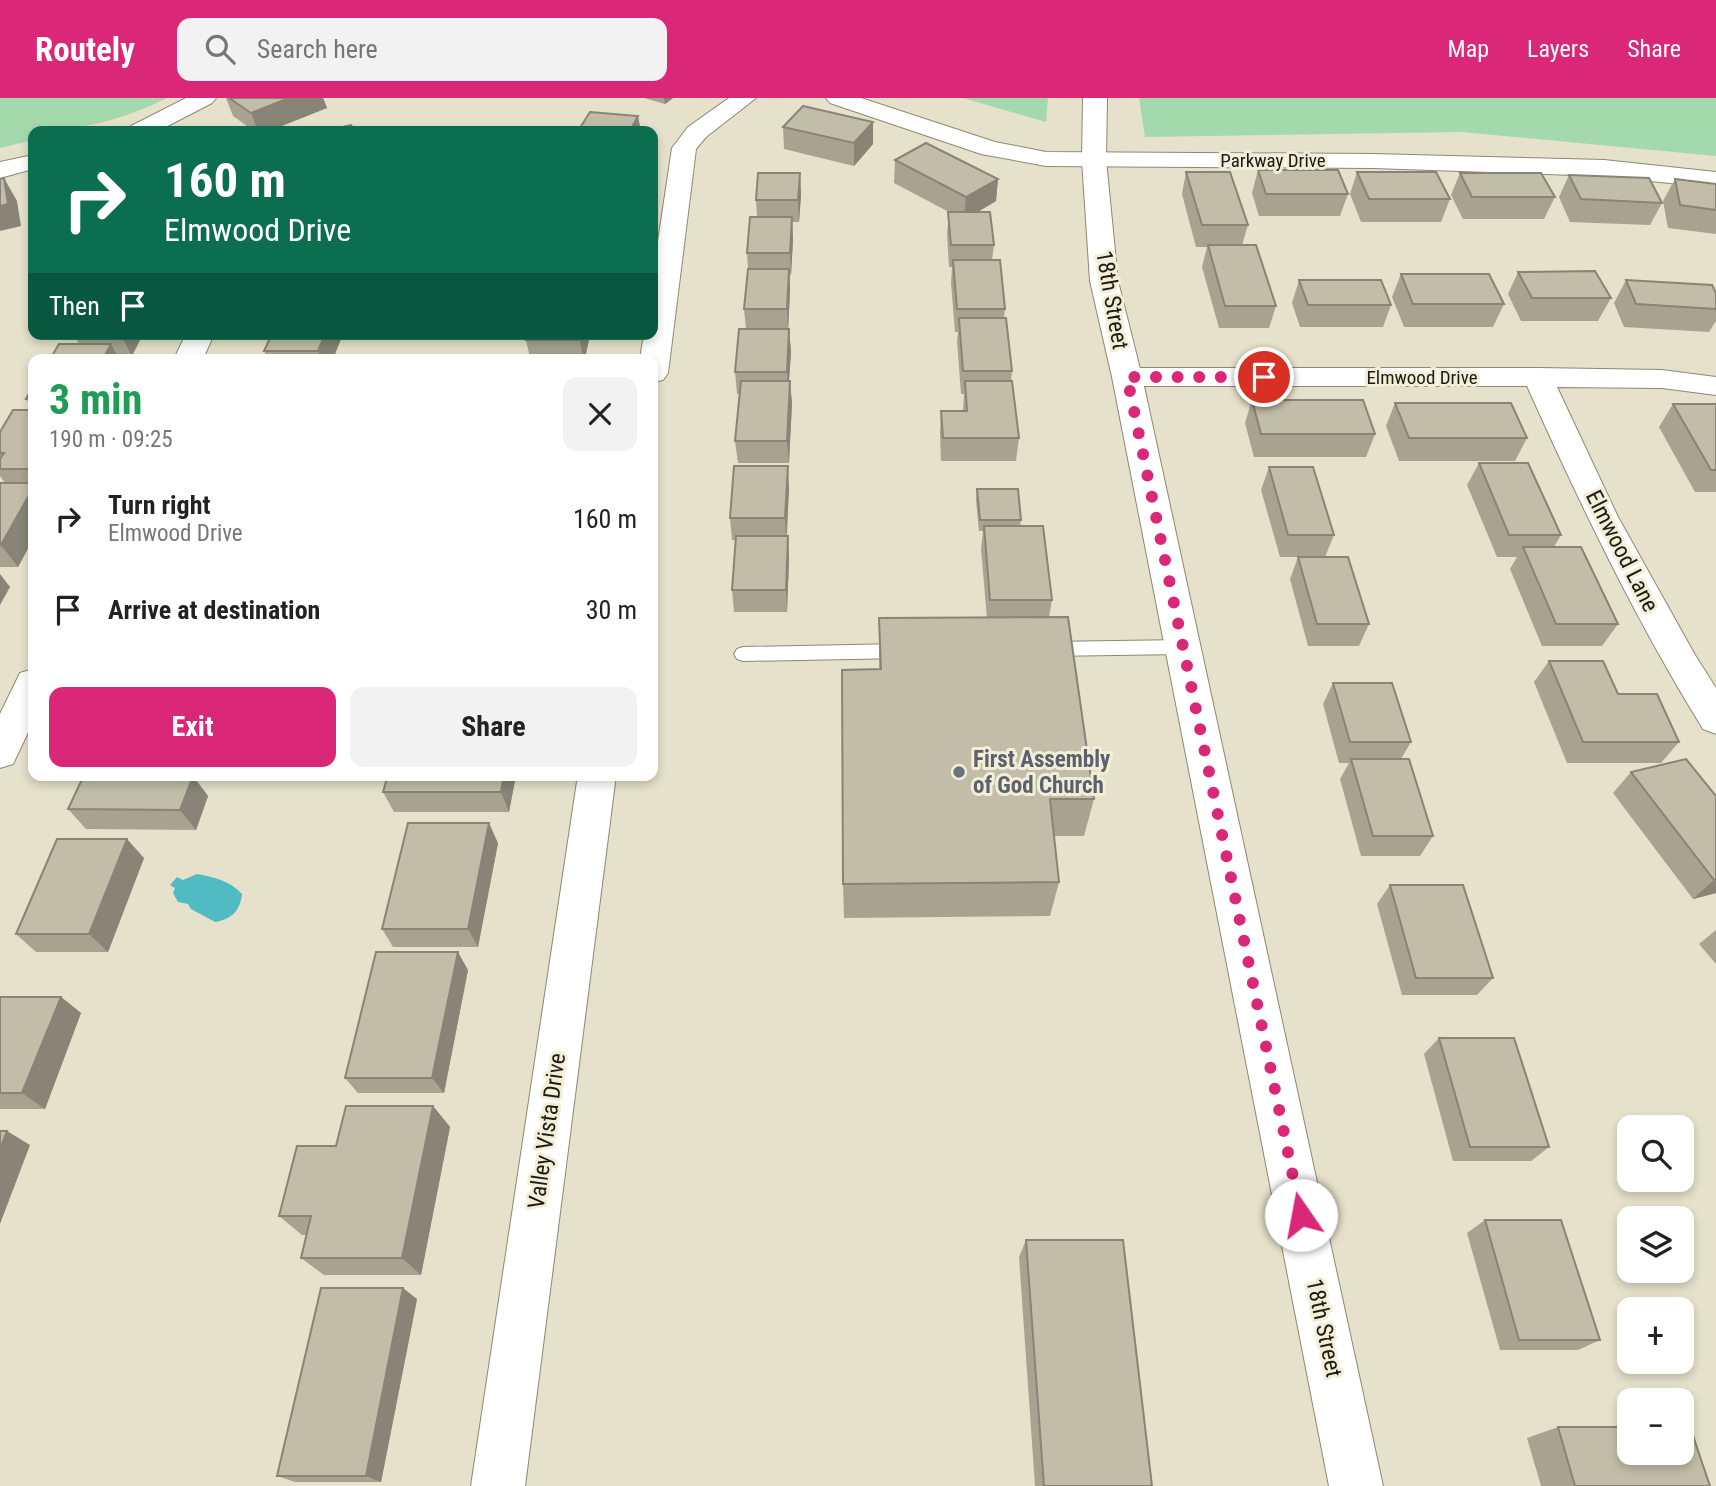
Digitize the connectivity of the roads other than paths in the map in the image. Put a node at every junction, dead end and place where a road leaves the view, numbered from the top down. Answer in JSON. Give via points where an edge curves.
{"nodes":[{"id":1,"x":204,"y":98,"type":"edge"},
{"id":2,"x":744,"y":98,"type":"edge"},
{"id":3,"x":838,"y":98,"type":"edge"},
{"id":4,"x":1095,"y":110,"type":"edge"},
{"id":5,"x":150,"y":126,"type":"edge"},
{"id":6,"x":1094,"y":160,"type":"junction"},
{"id":7,"x":28,"y":163,"type":"edge"},
{"id":8,"x":0,"y":170,"type":"edge"},
{"id":9,"x":1716,"y":180,"type":"edge"},
{"id":10,"x":658,"y":337,"type":"edge"},
{"id":11,"x":1127,"y":377,"type":"junction"},
{"id":12,"x":1538,"y":377,"type":"junction"},
{"id":13,"x":1716,"y":386,"type":"edge"},
{"id":14,"x":1183,"y":647,"type":"junction"},
{"id":15,"x":1031,"y":649,"type":"edge"},
{"id":16,"x":921,"y":651,"type":"edge"},
{"id":17,"x":743,"y":654,"type":"dead end"},
{"id":18,"x":28,"y":693,"type":"edge"},
{"id":19,"x":1716,"y":719,"type":"edge"},
{"id":20,"x":0,"y":752,"type":"edge"},
{"id":21,"x":596,"y":781,"type":"edge"},
{"id":22,"x":498,"y":1486,"type":"edge"},
{"id":23,"x":1356,"y":1486,"type":"edge"}],
"edges":[{"from":1,"to":5,"type":"street"},
{"from":2,"to":10,"type":"street","via":[[697,131],[684,148]]},
{"from":3,"to":6,"type":"street","name":"Parkway Drive","via":[[990,149],[1046,159]]},
{"from":4,"to":6,"type":"street","name":"18th Street"},
{"from":6,"to":9,"type":"street","name":"Parkway Drive","via":[[1604,168]]},
{"from":6,"to":11,"type":"street","name":"18th Street","via":[[1104,281]]},
{"from":7,"to":8,"type":"street"},
{"from":11,"to":12,"type":"street","name":"Elmwood Drive"},
{"from":11,"to":14,"type":"street","name":"18th Street"},
{"from":12,"to":13,"type":"street","name":"Elmwood Drive","via":[[1662,379]]},
{"from":12,"to":19,"type":"street","name":"Elmwood Lane","via":[[1602,517]]},
{"from":14,"to":15,"type":"lane"},
{"from":14,"to":23,"type":"street","name":"18th Street"},
{"from":16,"to":17,"type":"lane"},
{"from":18,"to":20,"type":"street"},
{"from":21,"to":22,"type":"street","name":"Valley Vista Drive"}]}
